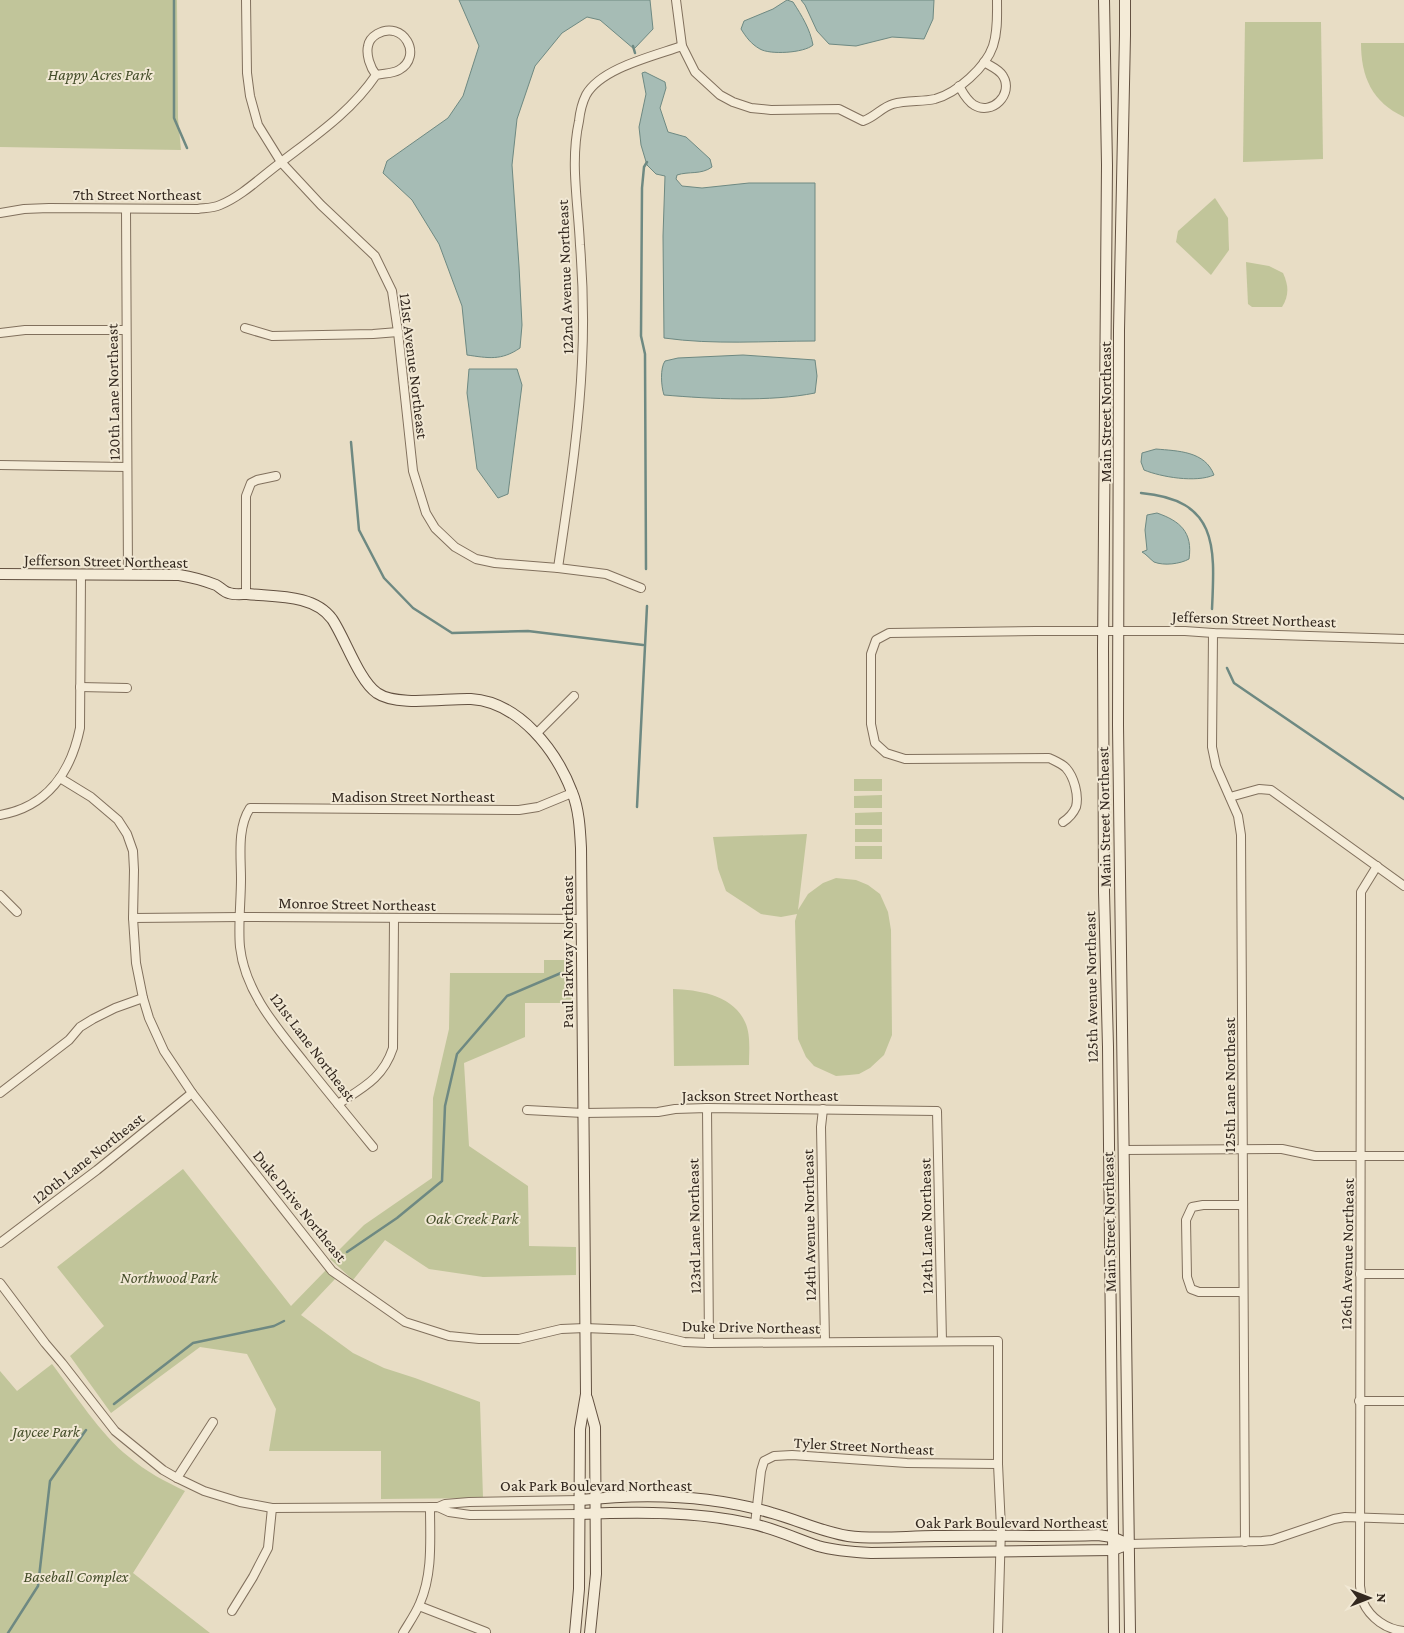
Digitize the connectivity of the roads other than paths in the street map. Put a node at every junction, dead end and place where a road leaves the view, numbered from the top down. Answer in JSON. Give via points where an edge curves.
{"nodes":[{"id":1,"x":246,"y":0,"type":"edge"},
{"id":2,"x":676,"y":0,"type":"edge"},
{"id":3,"x":997,"y":0,"type":"edge"},
{"id":4,"x":1104,"y":0,"type":"edge"},
{"id":5,"x":1125,"y":0,"type":"edge"},
{"id":6,"x":682,"y":46,"type":"junction"},
{"id":7,"x":984,"y":62,"type":"junction"},
{"id":8,"x":376,"y":75,"type":"junction"},
{"id":9,"x":959,"y":86,"type":"junction"},
{"id":10,"x":281,"y":162,"type":"junction"},
{"id":11,"x":126,"y":209,"type":"junction"},
{"id":12,"x":0,"y":214,"type":"edge"},
{"id":13,"x":245,"y":328,"type":"dead end"},
{"id":14,"x":125,"y":330,"type":"junction"},
{"id":15,"x":398,"y":332,"type":"junction"},
{"id":16,"x":0,"y":333,"type":"edge"},
{"id":17,"x":0,"y":465,"type":"edge"},
{"id":18,"x":127,"y":467,"type":"junction"},
{"id":19,"x":276,"y":476,"type":"dead end"},
{"id":20,"x":558,"y":568,"type":"junction"},
{"id":21,"x":0,"y":574,"type":"edge"},
{"id":22,"x":81,"y":574,"type":"junction"},
{"id":23,"x":128,"y":575,"type":"junction"},
{"id":24,"x":641,"y":588,"type":"dead end"},
{"id":25,"x":246,"y":594,"type":"junction"},
{"id":26,"x":1104,"y":631,"type":"junction"},
{"id":27,"x":1119,"y":632,"type":"junction"},
{"id":28,"x":1213,"y":633,"type":"junction"},
{"id":29,"x":1404,"y":639,"type":"edge"},
{"id":30,"x":80,"y":687,"type":"junction"},
{"id":31,"x":127,"y":688,"type":"dead end"},
{"id":32,"x":574,"y":696,"type":"dead end"},
{"id":33,"x":537,"y":734,"type":"junction"},
{"id":34,"x":60,"y":778,"type":"junction"},
{"id":35,"x":572,"y":793,"type":"junction"},
{"id":36,"x":1230,"y":797,"type":"junction"},
{"id":37,"x":250,"y":808,"type":"joint"},
{"id":38,"x":0,"y":815,"type":"edge"},
{"id":39,"x":1063,"y":822,"type":"dead end"},
{"id":40,"x":1377,"y":866,"type":"junction"},
{"id":41,"x":1404,"y":886,"type":"edge"},
{"id":42,"x":0,"y":896,"type":"edge"},
{"id":43,"x":17,"y":912,"type":"dead end"},
{"id":44,"x":241,"y":917,"type":"junction"},
{"id":45,"x":133,"y":918,"type":"junction"},
{"id":46,"x":394,"y":919,"type":"junction"},
{"id":47,"x":581,"y":919,"type":"junction"},
{"id":48,"x":143,"y":998,"type":"junction"},
{"id":49,"x":0,"y":1093,"type":"edge"},
{"id":50,"x":192,"y":1093,"type":"junction"},
{"id":51,"x":338,"y":1104,"type":"junction"},
{"id":52,"x":706,"y":1108,"type":"junction"},
{"id":53,"x":823,"y":1109,"type":"junction"},
{"id":54,"x":527,"y":1110,"type":"dead end"},
{"id":55,"x":938,"y":1111,"type":"joint"},
{"id":56,"x":583,"y":1113,"type":"junction"},
{"id":57,"x":374,"y":1148,"type":"dead end"},
{"id":58,"x":1243,"y":1149,"type":"junction"},
{"id":59,"x":1123,"y":1150,"type":"junction"},
{"id":60,"x":1361,"y":1156,"type":"junction"},
{"id":61,"x":1404,"y":1156,"type":"edge"},
{"id":62,"x":1109,"y":1192,"type":"joint"},
{"id":63,"x":1243,"y":1205,"type":"junction"},
{"id":64,"x":0,"y":1243,"type":"edge"},
{"id":65,"x":1360,"y":1274,"type":"junction"},
{"id":66,"x":1404,"y":1274,"type":"edge"},
{"id":67,"x":0,"y":1283,"type":"edge"},
{"id":68,"x":1243,"y":1292,"type":"junction"},
{"id":69,"x":585,"y":1328,"type":"junction"},
{"id":70,"x":942,"y":1341,"type":"junction"},
{"id":71,"x":825,"y":1342,"type":"junction"},
{"id":72,"x":709,"y":1343,"type":"junction"},
{"id":73,"x":586,"y":1394,"type":"junction"},
{"id":74,"x":1359,"y":1401,"type":"junction"},
{"id":75,"x":1404,"y":1401,"type":"edge"},
{"id":76,"x":213,"y":1422,"type":"dead end"},
{"id":77,"x":998,"y":1464,"type":"junction"},
{"id":78,"x":177,"y":1478,"type":"junction"},
{"id":79,"x":595,"y":1498,"type":"junction"},
{"id":80,"x":581,"y":1500,"type":"junction"},
{"id":81,"x":434,"y":1507,"type":"junction"},
{"id":82,"x":272,"y":1508,"type":"junction"},
{"id":83,"x":758,"y":1509,"type":"junction"},
{"id":84,"x":579,"y":1514,"type":"junction"},
{"id":85,"x":595,"y":1514,"type":"junction"},
{"id":86,"x":1360,"y":1518,"type":"junction"},
{"id":87,"x":1404,"y":1519,"type":"edge"},
{"id":88,"x":755,"y":1524,"type":"junction"},
{"id":89,"x":1000,"y":1536,"type":"junction"},
{"id":90,"x":1112,"y":1537,"type":"junction"},
{"id":91,"x":1245,"y":1542,"type":"junction"},
{"id":92,"x":1129,"y":1544,"type":"junction"},
{"id":93,"x":1113,"y":1550,"type":"junction"},
{"id":94,"x":1001,"y":1552,"type":"junction"},
{"id":95,"x":419,"y":1606,"type":"junction"},
{"id":96,"x":232,"y":1611,"type":"dead end"},
{"id":97,"x":1404,"y":1631,"type":"edge"},
{"id":98,"x":486,"y":1632,"type":"edge"},
{"id":99,"x":403,"y":1633,"type":"edge"},
{"id":100,"x":575,"y":1633,"type":"edge"},
{"id":101,"x":590,"y":1633,"type":"edge"},
{"id":102,"x":998,"y":1633,"type":"edge"},
{"id":103,"x":1114,"y":1633,"type":"edge"},
{"id":104,"x":1130,"y":1633,"type":"edge"}],
"edges":[{"from":1,"to":10,"type":"street","name":"121st Avenue Northeast","via":[[250,96],[258,124]]},
{"from":2,"to":6,"type":"street"},
{"from":3,"to":7,"type":"street","via":[[997,30],[993,48]]},
{"from":4,"to":26,"type":"main road","name":"Main Street Northeast","via":[[1107,165]]},
{"from":5,"to":27,"type":"main road","name":"Main Street Northeast","via":[[1119,330]]},
{"from":6,"to":9,"type":"street","via":[[695,72],[706,83],[720,95],[751,108],[839,109],[863,121],[882,108],[935,99]]},
{"from":6,"to":20,"type":"street","name":"122nd Avenue Northeast","via":[[609,74],[587,95],[580,113],[574,162],[581,262],[582,363],[572,470]]},
{"from":7,"to":9,"type":"street"},
{"from":7,"to":9,"type":"street","via":[[1003,76],[1006,89],[995,106],[980,108],[973,105]]},
{"from":8,"to":8,"type":"street","via":[[400,70],[410,58],[405,36],[397,31],[386,30],[371,38],[367,53]]},
{"from":8,"to":10,"type":"street","name":"7th Street Northeast","via":[[350,107]]},
{"from":10,"to":11,"type":"street","name":"7th Street Northeast","via":[[218,206]]},
{"from":10,"to":15,"type":"street","name":"121st Avenue Northeast","via":[[375,256],[392,291]]},
{"from":11,"to":12,"type":"street","name":"7th Street Northeast","via":[[49,208]]},
{"from":11,"to":14,"type":"street","name":"120th Lane Northeast"},
{"from":13,"to":15,"type":"street","via":[[272,336]]},
{"from":14,"to":16,"type":"street"},
{"from":14,"to":18,"type":"street","name":"120th Lane Northeast"},
{"from":15,"to":20,"type":"street","name":"121st Avenue Northeast","via":[[413,471],[426,513],[435,528],[476,559]]},
{"from":17,"to":18,"type":"street"},
{"from":18,"to":23,"type":"street","name":"120th Lane Northeast"},
{"from":19,"to":25,"type":"street","via":[[251,483],[246,496]]},
{"from":20,"to":24,"type":"street","via":[[606,574]]},
{"from":21,"to":22,"type":"main road","name":"Jefferson Street Northeast"},
{"from":22,"to":23,"type":"main road","name":"Jefferson Street Northeast"},
{"from":22,"to":30,"type":"street"},
{"from":23,"to":25,"type":"main road","name":"Jefferson Street Northeast","via":[[200,578],[228,593]]},
{"from":25,"to":33,"type":"main road","name":"Jefferson Street Northeast","via":[[297,599],[319,606],[331,619],[362,676],[376,693],[386,698],[472,699],[492,703],[511,713]]},
{"from":26,"to":27,"type":"street","name":"Jefferson Street Northeast"},
{"from":26,"to":39,"type":"street","name":"Jefferson Street Northeast","via":[[889,633],[876,640],[871,654],[871,724],[879,748],[905,759],[1048,758],[1059,762],[1068,770],[1076,793],[1076,806]]},
{"from":26,"to":62,"type":"main road","name":"125th Avenue Northeast"},
{"from":27,"to":28,"type":"street","name":"Jefferson Street Northeast"},
{"from":27,"to":59,"type":"main road","name":"Main Street Northeast"},
{"from":28,"to":29,"type":"street","name":"Jefferson Street Northeast"},
{"from":28,"to":36,"type":"street","name":"125th Lane Northeast","via":[[1212,747],[1216,766]]},
{"from":30,"to":31,"type":"street"},
{"from":30,"to":34,"type":"street","via":[[80,728],[76,747]]},
{"from":32,"to":33,"type":"street"},
{"from":33,"to":35,"type":"main road","name":"Jefferson Street Northeast","via":[[562,771]]},
{"from":34,"to":38,"type":"street","via":[[46,795],[24,808]]},
{"from":34,"to":45,"type":"street","name":"Duke Drive Northeast","via":[[92,797],[118,820],[127,834],[133,851]]},
{"from":35,"to":37,"type":"street","name":"Madison Street Northeast","via":[[544,805],[518,810]]},
{"from":35,"to":47,"type":"main road","name":"Paul Parkway Northeast","via":[[578,812],[582,848]]},
{"from":36,"to":40,"type":"street","via":[[1259,789],[1271,790]]},
{"from":36,"to":58,"type":"street","name":"125th Lane Northeast","via":[[1241,835]]},
{"from":37,"to":44,"type":"street","name":"121st Lane Northeast","via":[[243,823]]},
{"from":40,"to":41,"type":"street"},
{"from":40,"to":60,"type":"street","name":"126th Avenue Northeast","via":[[1361,892]]},
{"from":42,"to":43,"type":"street"},
{"from":44,"to":45,"type":"street","name":"Monroe Street Northeast"},
{"from":44,"to":46,"type":"street","name":"Monroe Street Northeast"},
{"from":44,"to":51,"type":"street","name":"121st Lane Northeast","via":[[240,947],[252,990],[276,1027]]},
{"from":45,"to":48,"type":"street","name":"Duke Drive Northeast","via":[[136,963]]},
{"from":46,"to":47,"type":"street","name":"Monroe Street Northeast"},
{"from":46,"to":51,"type":"street","via":[[393,1048],[378,1076]]},
{"from":47,"to":56,"type":"main road","name":"Paul Parkway Northeast"},
{"from":48,"to":49,"type":"street","via":[[92,1019]]},
{"from":48,"to":50,"type":"street","name":"Duke Drive Northeast","via":[[164,1051]]},
{"from":50,"to":64,"type":"street","name":"120th Lane Northeast"},
{"from":50,"to":69,"type":"street","name":"Duke Drive Northeast","via":[[332,1271],[405,1322],[449,1336],[479,1339],[519,1339],[561,1328]]},
{"from":51,"to":57,"type":"street","name":"121st Lane Northeast"},
{"from":52,"to":53,"type":"street","name":"Jackson Street Northeast"},
{"from":52,"to":56,"type":"street","name":"Jackson Street Northeast"},
{"from":52,"to":72,"type":"street","name":"123rd Lane Northeast"},
{"from":53,"to":55,"type":"street","name":"Jackson Street Northeast"},
{"from":53,"to":71,"type":"street","name":"124th Avenue Northeast"},
{"from":54,"to":56,"type":"street"},
{"from":55,"to":70,"type":"street","name":"124th Lane Northeast"},
{"from":56,"to":69,"type":"main road","name":"Paul Parkway Northeast"},
{"from":58,"to":59,"type":"street"},
{"from":58,"to":60,"type":"street","via":[[1282,1149],[1315,1156]]},
{"from":58,"to":63,"type":"street","name":"125th Lane Northeast"},
{"from":59,"to":92,"type":"main road","name":"Main Street Northeast"},
{"from":60,"to":61,"type":"street"},
{"from":60,"to":65,"type":"street","name":"126th Avenue Northeast"},
{"from":62,"to":90,"type":"main road","name":"Main Street Northeast"},
{"from":63,"to":68,"type":"street","name":"125th Lane Northeast"},
{"from":63,"to":68,"type":"street","via":[[1203,1205],[1192,1208],[1186,1220],[1186,1277],[1191,1289],[1199,1292]]},
{"from":65,"to":66,"type":"street"},
{"from":65,"to":74,"type":"street","name":"126th Avenue Northeast"},
{"from":67,"to":78,"type":"street","name":"Oak Park Boulevard Northeast","via":[[115,1431]]},
{"from":68,"to":91,"type":"street","name":"125th Lane Northeast"},
{"from":69,"to":72,"type":"street","name":"Duke Drive Northeast","via":[[634,1330],[684,1342]]},
{"from":69,"to":73,"type":"main road","name":"Paul Parkway Northeast"},
{"from":70,"to":71,"type":"street","name":"Duke Drive Northeast"},
{"from":70,"to":77,"type":"street","name":"Duke Drive Northeast","via":[[998,1341]]},
{"from":71,"to":72,"type":"street","name":"Duke Drive Northeast"},
{"from":73,"to":79,"type":"main road","name":"Paul Parkway Northeast","via":[[595,1427]]},
{"from":73,"to":80,"type":"main road","name":"Paul Parkway Northeast","via":[[580,1428]]},
{"from":74,"to":75,"type":"street"},
{"from":74,"to":86,"type":"street","name":"126th Avenue Northeast"},
{"from":76,"to":78,"type":"street"},
{"from":77,"to":83,"type":"street","name":"Tyler Street Northeast","via":[[774,1456],[764,1461]]},
{"from":77,"to":89,"type":"street"},
{"from":78,"to":82,"type":"street","name":"Oak Park Boulevard Northeast","via":[[240,1502]]},
{"from":79,"to":80,"type":"main road","name":"Oak Park Boulevard Northeast"},
{"from":79,"to":83,"type":"main road","name":"Oak Park Boulevard Northeast","via":[[691,1499]]},
{"from":79,"to":85,"type":"main road","name":"Paul Parkway Northeast"},
{"from":80,"to":81,"type":"street","name":"Oak Park Boulevard Northeast","via":[[469,1502]]},
{"from":80,"to":84,"type":"main road","name":"Paul Parkway Northeast"},
{"from":81,"to":82,"type":"street","name":"Oak Park Boulevard Northeast"},
{"from":81,"to":84,"type":"street","name":"Oak Park Boulevard Northeast","via":[[470,1515]]},
{"from":81,"to":95,"type":"street","via":[[430,1565]]},
{"from":82,"to":96,"type":"street","via":[[268,1548]]},
{"from":83,"to":88,"type":"street","name":"Tyler Street Northeast"},
{"from":83,"to":89,"type":"main road","name":"Oak Park Boulevard Northeast","via":[[848,1536]]},
{"from":84,"to":85,"type":"main road","name":"Oak Park Boulevard Northeast"},
{"from":84,"to":100,"type":"main road","name":"Paul Parkway Northeast","via":[[579,1589]]},
{"from":85,"to":88,"type":"main road","name":"Oak Park Boulevard Northeast","via":[[696,1514]]},
{"from":85,"to":101,"type":"main road","name":"Paul Parkway Northeast","via":[[596,1574]]},
{"from":86,"to":87,"type":"street"},
{"from":86,"to":91,"type":"street","via":[[1334,1518],[1272,1540]]},
{"from":86,"to":97,"type":"street","name":"126th Avenue Northeast","via":[[1363,1602],[1379,1622]]},
{"from":88,"to":94,"type":"main road","name":"Oak Park Boulevard Northeast","via":[[819,1546],[845,1551]]},
{"from":89,"to":90,"type":"main road","name":"Oak Park Boulevard Northeast"},
{"from":89,"to":94,"type":"street"},
{"from":90,"to":92,"type":"main road","name":"Oak Park Boulevard Northeast"},
{"from":90,"to":93,"type":"main road","name":"Main Street Northeast"},
{"from":91,"to":92,"type":"street"},
{"from":92,"to":93,"type":"main road","name":"Oak Park Boulevard Northeast"},
{"from":92,"to":104,"type":"main road","name":"Main Street Northeast"},
{"from":93,"to":94,"type":"main road","name":"Oak Park Boulevard Northeast"},
{"from":93,"to":103,"type":"main road","name":"Main Street Northeast"},
{"from":94,"to":102,"type":"street"},
{"from":95,"to":98,"type":"street"},
{"from":95,"to":99,"type":"street"}]}
